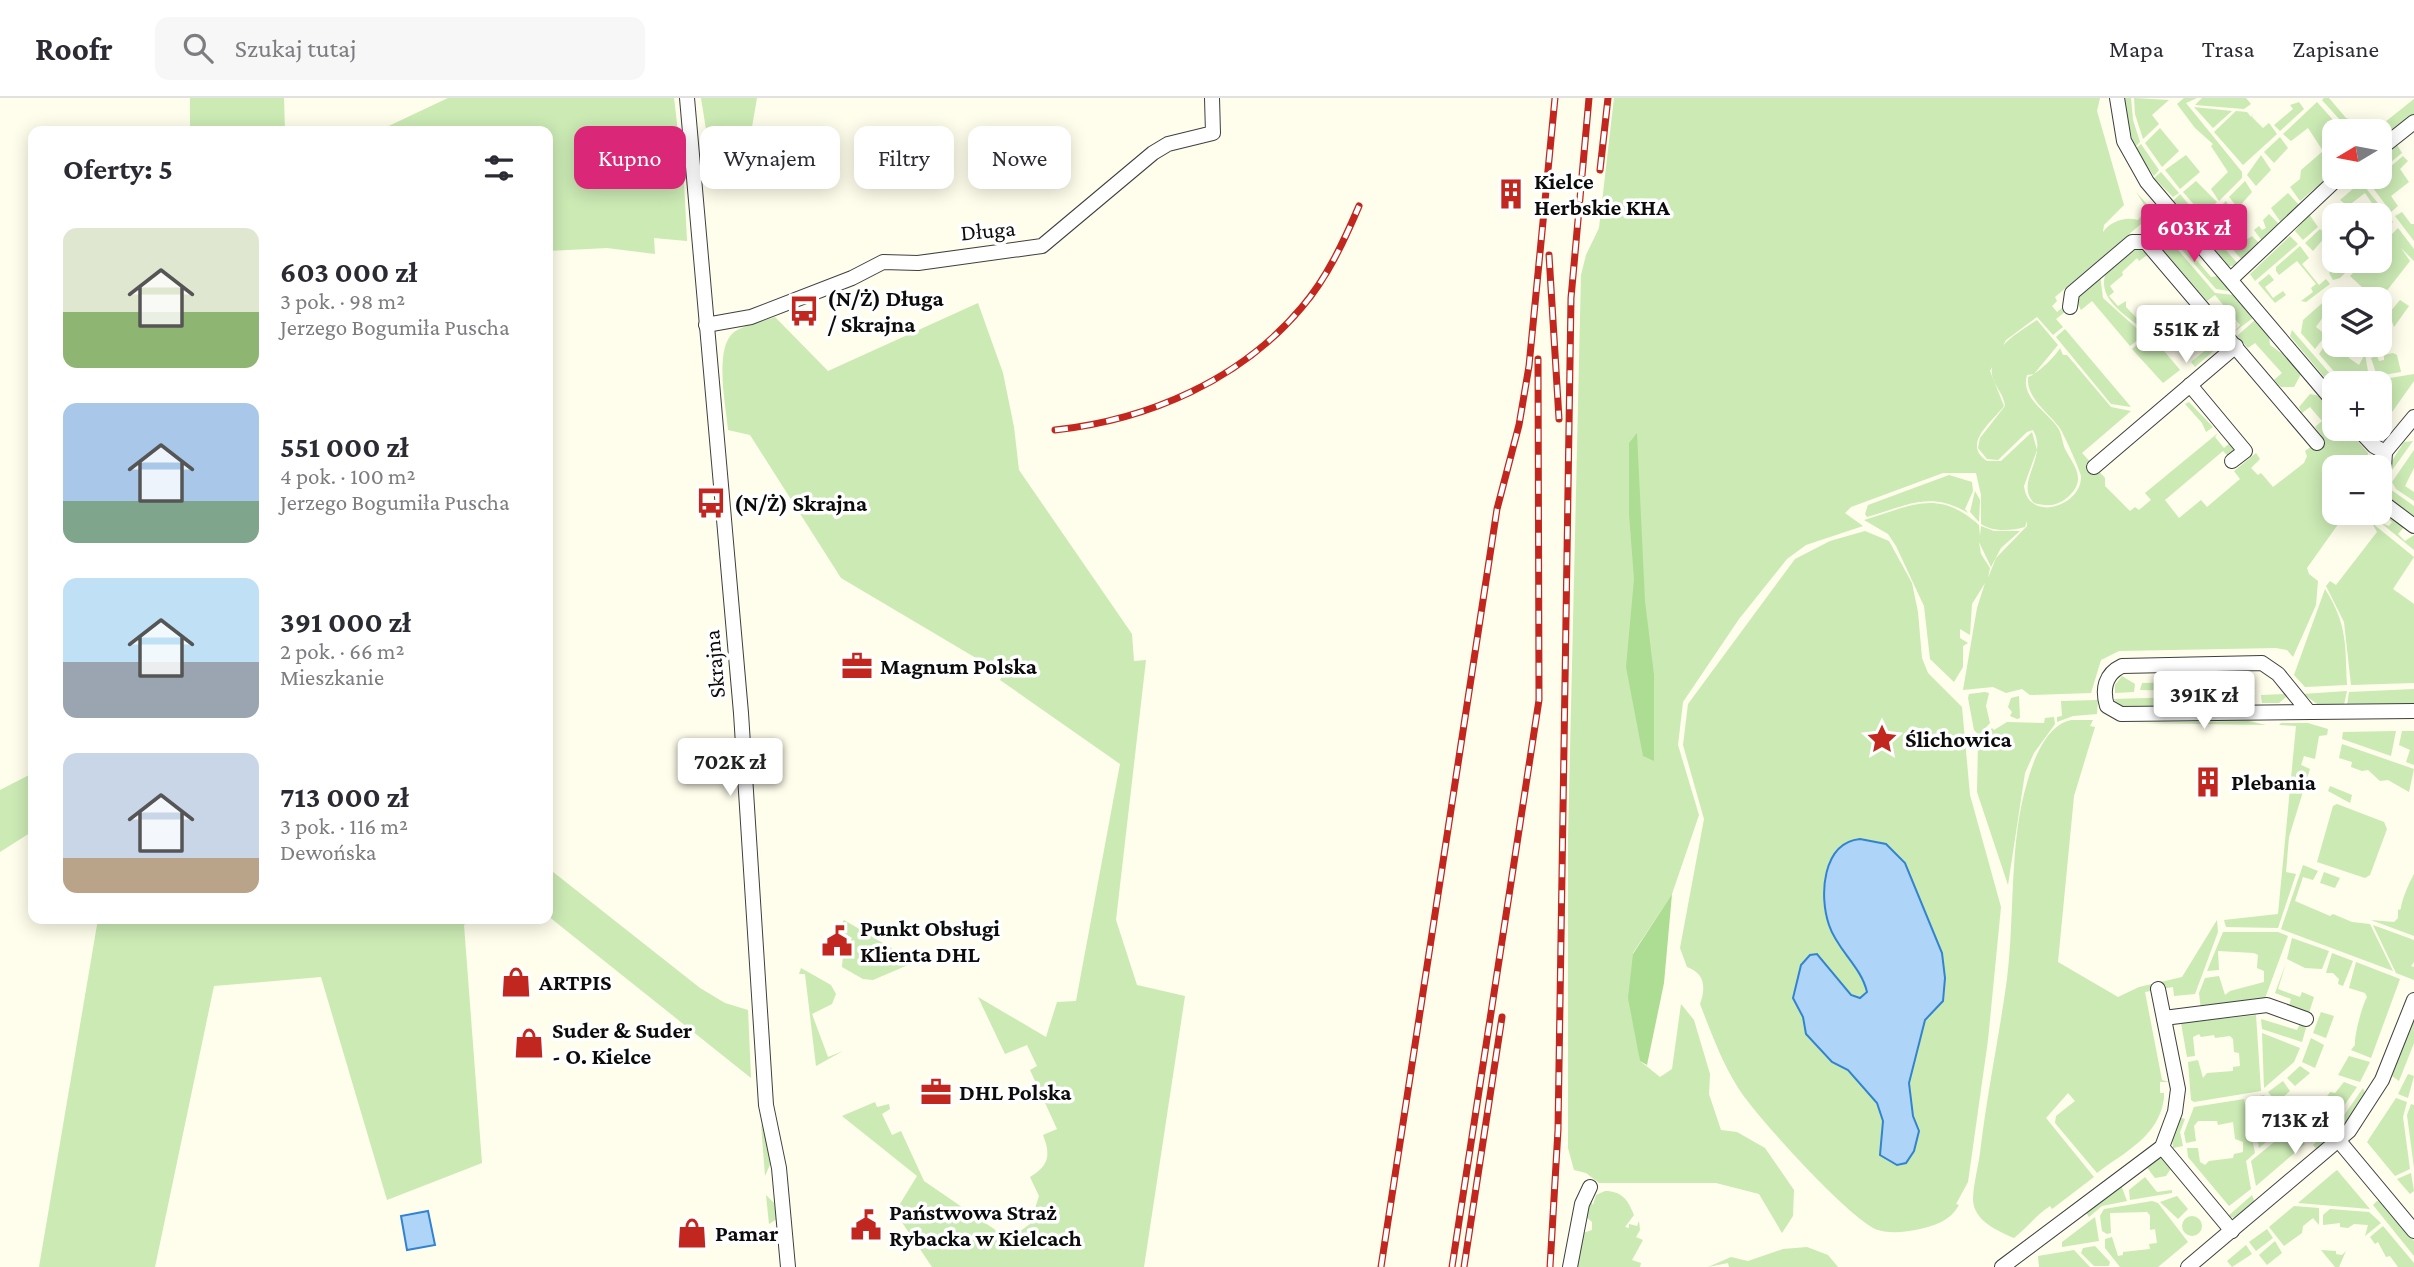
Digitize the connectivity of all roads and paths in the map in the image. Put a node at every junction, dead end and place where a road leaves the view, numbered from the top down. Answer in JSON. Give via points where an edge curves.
{"nodes":[{"id":1,"x":687,"y":98,"type":"edge"},
{"id":2,"x":1212,"y":98,"type":"edge"},
{"id":3,"x":2117,"y":98,"type":"edge"},
{"id":4,"x":2414,"y":122,"type":"edge"},
{"id":5,"x":2392,"y":139,"type":"edge"},
{"id":6,"x":2326,"y":189,"type":"edge"},
{"id":7,"x":2231,"y":279,"type":"junction"},
{"id":8,"x":2070,"y":307,"type":"dead end"},
{"id":9,"x":706,"y":325,"type":"junction"},
{"id":10,"x":2236,"y":346,"type":"junction"},
{"id":11,"x":2190,"y":385,"type":"junction"},
{"id":12,"x":2322,"y":388,"type":"edge"},
{"id":13,"x":2414,"y":416,"type":"edge"},
{"id":14,"x":2369,"y":441,"type":"edge"},
{"id":15,"x":2317,"y":443,"type":"dead end"},
{"id":16,"x":2385,"y":452,"type":"junction"},
{"id":17,"x":2232,"y":461,"type":"dead end"},
{"id":18,"x":2094,"y":467,"type":"dead end"},
{"id":19,"x":2414,"y":526,"type":"edge"},
{"id":20,"x":2414,"y":710,"type":"edge"},
{"id":21,"x":2309,"y":712,"type":"junction"},
{"id":22,"x":2158,"y":989,"type":"dead end"},
{"id":23,"x":2414,"y":1000,"type":"edge"},
{"id":24,"x":2164,"y":1018,"type":"junction"},
{"id":25,"x":2306,"y":1019,"type":"dead end"},
{"id":26,"x":2339,"y":1142,"type":"junction"},
{"id":27,"x":2162,"y":1147,"type":"junction"},
{"id":28,"x":1590,"y":1187,"type":"dead end"},
{"id":29,"x":2232,"y":1231,"type":"junction"},
{"id":30,"x":2414,"y":1231,"type":"edge"},
{"id":31,"x":788,"y":1267,"type":"edge"},
{"id":32,"x":1570,"y":1267,"type":"edge"},
{"id":33,"x":2002,"y":1267,"type":"edge"},
{"id":34,"x":2188,"y":1267,"type":"edge"}],
"edges":[{"from":1,"to":9,"type":"street","name":"Skrajna"},
{"from":2,"to":9,"type":"street","name":"Długa","via":[[1213,133],[1161,148],[1042,246],[911,263],[883,262],[751,317]]},
{"from":3,"to":7,"type":"street","via":[[2122,134],[2136,166]]},
{"from":4,"to":5,"type":"street"},
{"from":6,"to":7,"type":"street"},
{"from":7,"to":12,"type":"street"},
{"from":8,"to":10,"type":"street","via":[[2072,293],[2128,245],[2142,240]]},
{"from":9,"to":31,"type":"street","name":"Skrajna","via":[[741,713],[766,1105],[779,1168]]},
{"from":10,"to":11,"type":"street"},
{"from":10,"to":15,"type":"street"},
{"from":11,"to":17,"type":"street","via":[[2245,451]]},
{"from":11,"to":18,"type":"street"},
{"from":13,"to":16,"type":"street"},
{"from":14,"to":16,"type":"street"},
{"from":16,"to":19,"type":"street","via":[[2382,502]]},
{"from":20,"to":21,"type":"street"},
{"from":21,"to":21,"type":"street","via":[[2278,674],[2262,663],[2122,666],[2108,676],[2105,702],[2121,714]]},
{"from":22,"to":24,"type":"street"},
{"from":23,"to":26,"type":"street","via":[[2375,1094]]},
{"from":24,"to":25,"type":"street","via":[[2267,1005]]},
{"from":24,"to":27,"type":"street","via":[[2178,1089]]},
{"from":26,"to":29,"type":"street"},
{"from":26,"to":30,"type":"street"},
{"from":27,"to":29,"type":"street"},
{"from":27,"to":33,"type":"street"},
{"from":28,"to":32,"type":"street","via":[[1580,1211]]},
{"from":29,"to":34,"type":"street"}]}
